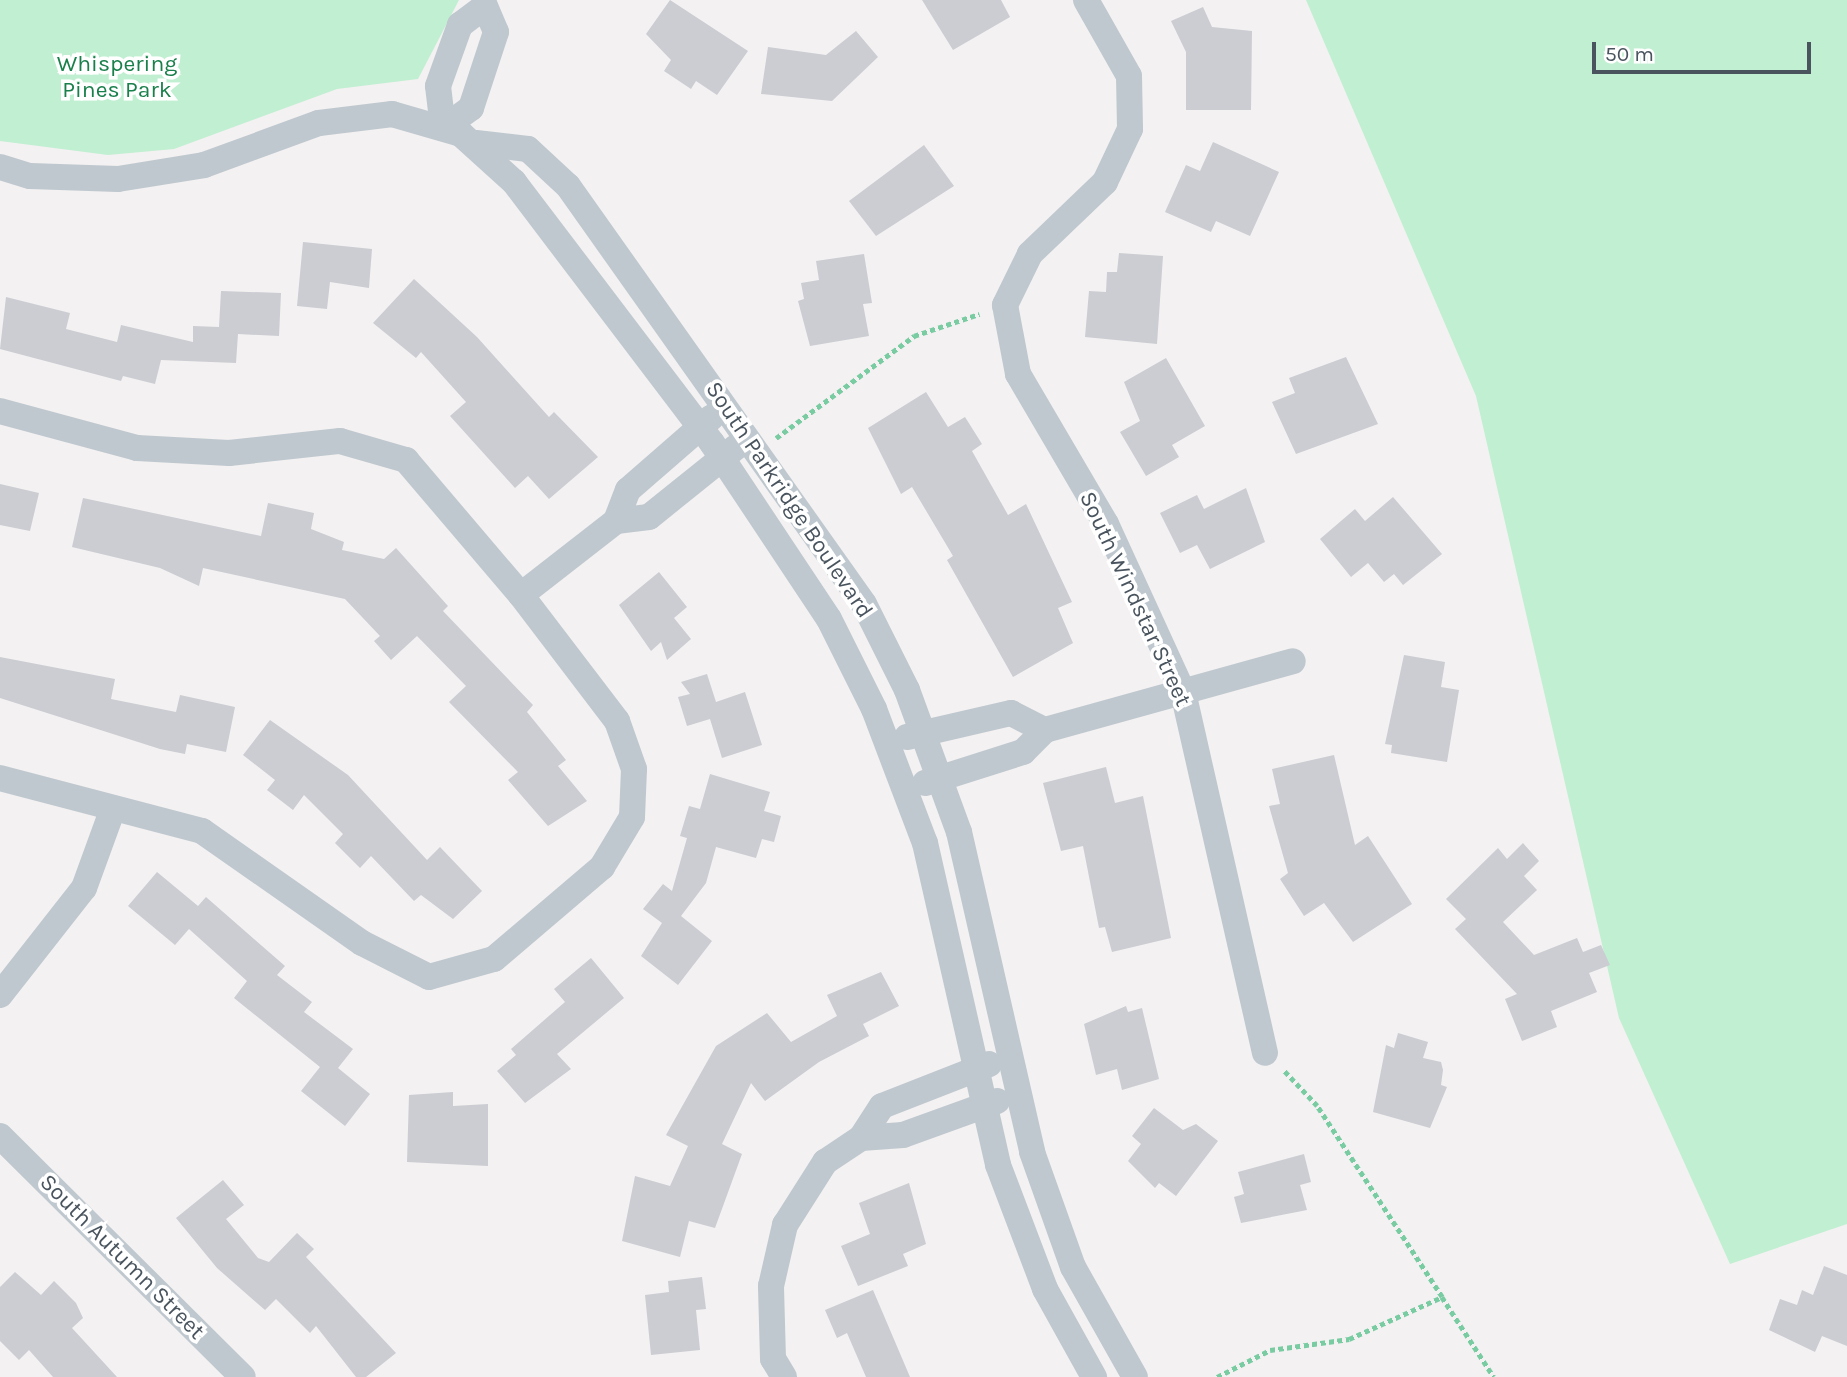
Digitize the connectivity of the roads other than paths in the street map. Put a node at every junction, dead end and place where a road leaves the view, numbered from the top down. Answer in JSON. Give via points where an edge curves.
{"nodes":[{"id":1,"x":1086,"y":0,"type":"edge"},
{"id":2,"x":486,"y":3,"type":"edge"},
{"id":3,"x":443,"y":128,"type":"junction"},
{"id":4,"x":476,"y":143,"type":"junction"},
{"id":5,"x":0,"y":167,"type":"edge"},
{"id":6,"x":727,"y":405,"type":"junction"},
{"id":7,"x":0,"y":411,"type":"edge"},
{"id":8,"x":699,"y":428,"type":"junction"},
{"id":9,"x":754,"y":444,"type":"junction"},
{"id":10,"x":722,"y":458,"type":"junction"},
{"id":11,"x":616,"y":522,"type":"junction"},
{"id":12,"x":521,"y":596,"type":"junction"},
{"id":13,"x":1293,"y":662,"type":"dead end"},
{"id":14,"x":1183,"y":692,"type":"junction"},
{"id":15,"x":1045,"y":730,"type":"junction"},
{"id":16,"x":923,"y":733,"type":"junction"},
{"id":17,"x":888,"y":741,"type":"junction"},
{"id":18,"x":0,"y":778,"type":"edge"},
{"id":19,"x":940,"y":779,"type":"junction"},
{"id":20,"x":907,"y":788,"type":"junction"},
{"id":21,"x":112,"y":811,"type":"junction"},
{"id":22,"x":0,"y":995,"type":"edge"},
{"id":23,"x":1265,"y":1053,"type":"road end"},
{"id":24,"x":1008,"y":1063,"type":"junction"},
{"id":25,"x":973,"y":1066,"type":"junction"},
{"id":26,"x":1017,"y":1098,"type":"junction"},
{"id":27,"x":982,"y":1104,"type":"junction"},
{"id":28,"x":0,"y":1136,"type":"edge"},
{"id":29,"x":861,"y":1138,"type":"junction"},
{"id":30,"x":243,"y":1377,"type":"edge"},
{"id":31,"x":784,"y":1377,"type":"edge"},
{"id":32,"x":1094,"y":1377,"type":"edge"},
{"id":33,"x":1135,"y":1377,"type":"edge"}],
"edges":[{"from":1,"to":14,"type":"street","name":"South Windstar Street","via":[[1129,76],[1130,129],[1105,182],[1030,254],[1005,305],[1018,374],[1106,524]]},
{"from":2,"to":3,"type":"street","via":[[460,24],[438,86]]},
{"from":2,"to":3,"type":"street","via":[[496,32],[471,108]]},
{"from":3,"to":4,"type":"street","name":"South Parkridge Boulevard"},
{"from":3,"to":5,"type":"street","name":"South Parkridge Boulevard","via":[[392,114],[319,123],[204,165],[118,179],[30,176]]},
{"from":4,"to":6,"type":"street","name":"South Parkridge Boulevard","via":[[528,149],[568,186]]},
{"from":4,"to":8,"type":"street","name":"South Parkridge Boulevard","via":[[540,212]]},
{"from":6,"to":8,"type":"street"},
{"from":6,"to":9,"type":"street","name":"South Parkridge Boulevard"},
{"from":7,"to":12,"type":"street","via":[[137,448],[229,453],[340,441],[406,460]]},
{"from":8,"to":10,"type":"street","name":"South Parkridge Boulevard"},
{"from":8,"to":11,"type":"street","via":[[628,490]]},
{"from":9,"to":10,"type":"street"},
{"from":9,"to":16,"type":"street","name":"South Parkridge Boulevard","via":[[864,604]]},
{"from":10,"to":11,"type":"street","via":[[649,517]]},
{"from":10,"to":17,"type":"street","name":"South Parkridge Boulevard","via":[[828,619]]},
{"from":11,"to":12,"type":"street"},
{"from":12,"to":21,"type":"street","via":[[617,722],[634,769],[632,817],[602,867],[494,959],[429,977],[362,943],[202,831]]},
{"from":13,"to":14,"type":"street"},
{"from":14,"to":15,"type":"street"},
{"from":14,"to":23,"type":"street","name":"South Windstar Street"},
{"from":15,"to":16,"type":"street","via":[[1011,713]]},
{"from":15,"to":19,"type":"street","via":[[1023,752]]},
{"from":16,"to":17,"type":"street"},
{"from":16,"to":19,"type":"street","name":"South Parkridge Boulevard"},
{"from":17,"to":20,"type":"street","name":"South Parkridge Boulevard"},
{"from":18,"to":21,"type":"street"},
{"from":19,"to":20,"type":"street"},
{"from":19,"to":24,"type":"street","name":"South Parkridge Boulevard","via":[[980,915]]},
{"from":20,"to":25,"type":"street","name":"South Parkridge Boulevard","via":[[942,909]]},
{"from":21,"to":22,"type":"street","via":[[84,888]]},
{"from":24,"to":25,"type":"street"},
{"from":24,"to":26,"type":"street","name":"South Parkridge Boulevard"},
{"from":25,"to":27,"type":"street","name":"South Parkridge Boulevard"},
{"from":25,"to":29,"type":"street","via":[[882,1106]]},
{"from":26,"to":27,"type":"street"},
{"from":26,"to":33,"type":"street","name":"South Parkridge Boulevard","via":[[1073,1267]]},
{"from":27,"to":29,"type":"street","via":[[903,1135]]},
{"from":27,"to":32,"type":"street","name":"South Parkridge Boulevard","via":[[1045,1289]]},
{"from":28,"to":30,"type":"street","name":"South Autumn Street"},
{"from":29,"to":31,"type":"street","via":[[825,1162],[785,1225],[771,1286],[773,1359]]}]}
